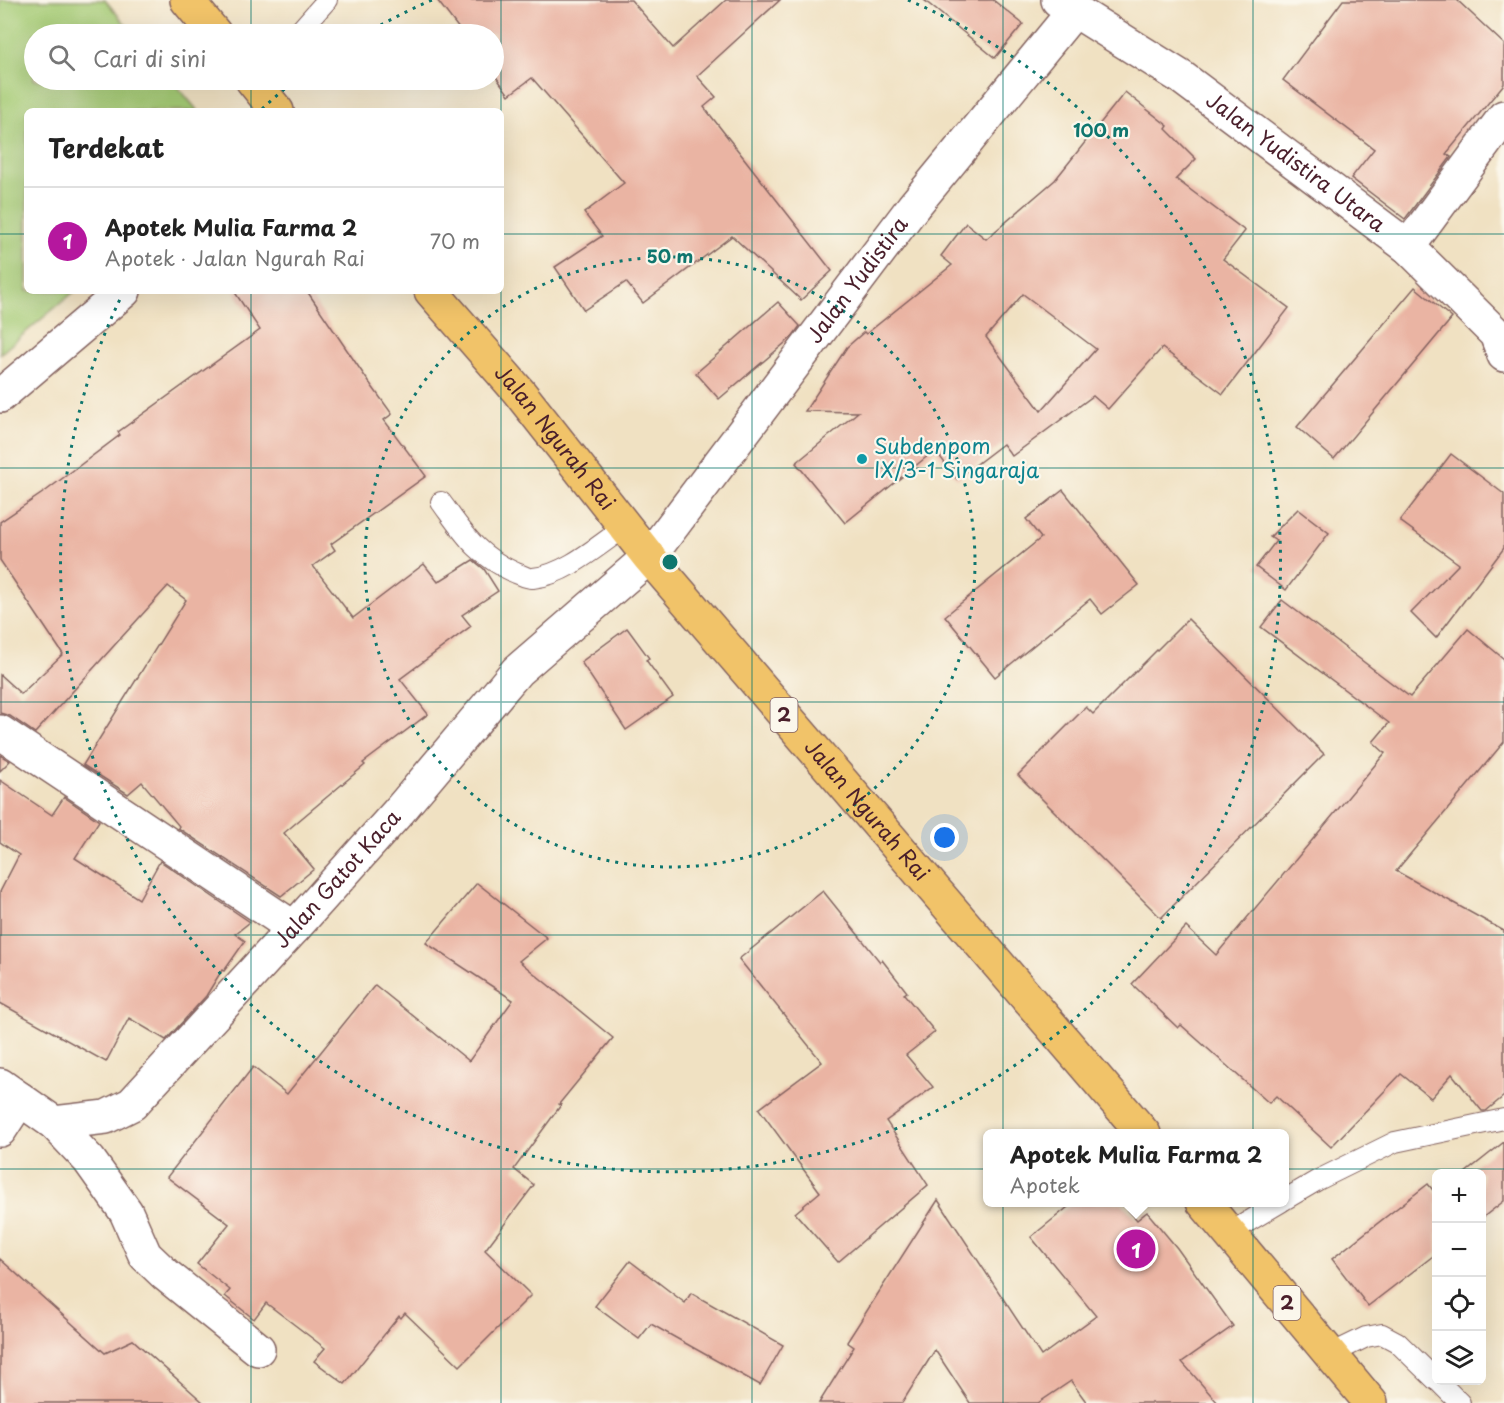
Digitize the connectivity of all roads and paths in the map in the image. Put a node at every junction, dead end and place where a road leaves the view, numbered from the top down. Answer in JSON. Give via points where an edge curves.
{"nodes":[{"id":1,"x":187,"y":0,"type":"edge"},
{"id":2,"x":327,"y":0,"type":"edge"},
{"id":3,"x":1066,"y":6,"type":"edge"},
{"id":4,"x":207,"y":24,"type":"edge"},
{"id":5,"x":306,"y":24,"type":"edge"},
{"id":6,"x":260,"y":90,"type":"edge"},
{"id":7,"x":275,"y":108,"type":"edge"},
{"id":8,"x":1504,"y":117,"type":"edge"},
{"id":9,"x":1408,"y":246,"type":"junction"},
{"id":10,"x":120,"y":294,"type":"edge"},
{"id":11,"x":434,"y":294,"type":"edge"},
{"id":12,"x":1501,"y":339,"type":"edge"},
{"id":13,"x":0,"y":396,"type":"edge"},
{"id":14,"x":441,"y":502,"type":"dead end"},
{"id":15,"x":625,"y":527,"type":"junction"},
{"id":16,"x":649,"y":557,"type":"junction"},
{"id":17,"x":0,"y":732,"type":"edge"},
{"id":18,"x":294,"y":928,"type":"junction"},
{"id":19,"x":10,"y":1092,"type":"edge"},
{"id":20,"x":1504,"y":1119,"type":"edge"},
{"id":21,"x":54,"y":1123,"type":"junction"},
{"id":22,"x":1140,"y":1129,"type":"edge"},
{"id":23,"x":0,"y":1130,"type":"edge"},
{"id":24,"x":1289,"y":1197,"type":"edge"},
{"id":25,"x":1206,"y":1207,"type":"edge"},
{"id":26,"x":1274,"y":1207,"type":"edge"},
{"id":27,"x":1229,"y":1233,"type":"junction"},
{"id":28,"x":258,"y":1349,"type":"dead end"},
{"id":29,"x":1330,"y":1354,"type":"junction"},
{"id":30,"x":1432,"y":1375,"type":"edge"},
{"id":31,"x":1442,"y":1385,"type":"edge"},
{"id":32,"x":1371,"y":1403,"type":"edge"},
{"id":33,"x":1460,"y":1403,"type":"edge"}],
"edges":[{"from":1,"to":4,"type":"highway"},
{"from":2,"to":5,"type":"lane"},
{"from":3,"to":9,"type":"street","name":"Jalan Yudistira Utara","via":[[1181,77]]},
{"from":3,"to":16,"type":"street","name":"Jalan Yudistira"},
{"from":6,"to":7,"type":"highway"},
{"from":8,"to":9,"type":"street"},
{"from":9,"to":12,"type":"street","name":"Jalan Yudistira Utara"},
{"from":10,"to":13,"type":"street"},
{"from":11,"to":15,"type":"highway","name":"Jalan Ngurah Rai","number":"2","via":[[519,392]]},
{"from":14,"to":15,"type":"lane","via":[[474,546],[499,566],[531,579],[567,566]]},
{"from":15,"to":16,"type":"highway","name":"Jalan Ngurah Rai","number":"2"},
{"from":16,"to":18,"type":"street","name":"Jalan Gatot Kaca","via":[[517,671]]},
{"from":16,"to":22,"type":"highway","name":"Jalan Ngurah Rai","number":"2"},
{"from":17,"to":18,"type":"street"},
{"from":18,"to":21,"type":"street","name":"Jalan Gatot Kaca","via":[[132,1104],[106,1117]]},
{"from":19,"to":21,"type":"street"},
{"from":19,"to":23,"type":"street"},
{"from":20,"to":24,"type":"lane","via":[[1395,1142]]},
{"from":21,"to":28,"type":"street","via":[[90,1160],[126,1212],[146,1255]]},
{"from":25,"to":27,"type":"highway","number":"2"},
{"from":26,"to":27,"type":"lane"},
{"from":27,"to":29,"type":"highway","number":"2"},
{"from":29,"to":30,"type":"lane","via":[[1382,1334],[1397,1342]]},
{"from":29,"to":32,"type":"highway","number":"2"},
{"from":31,"to":33,"type":"lane"}]}
